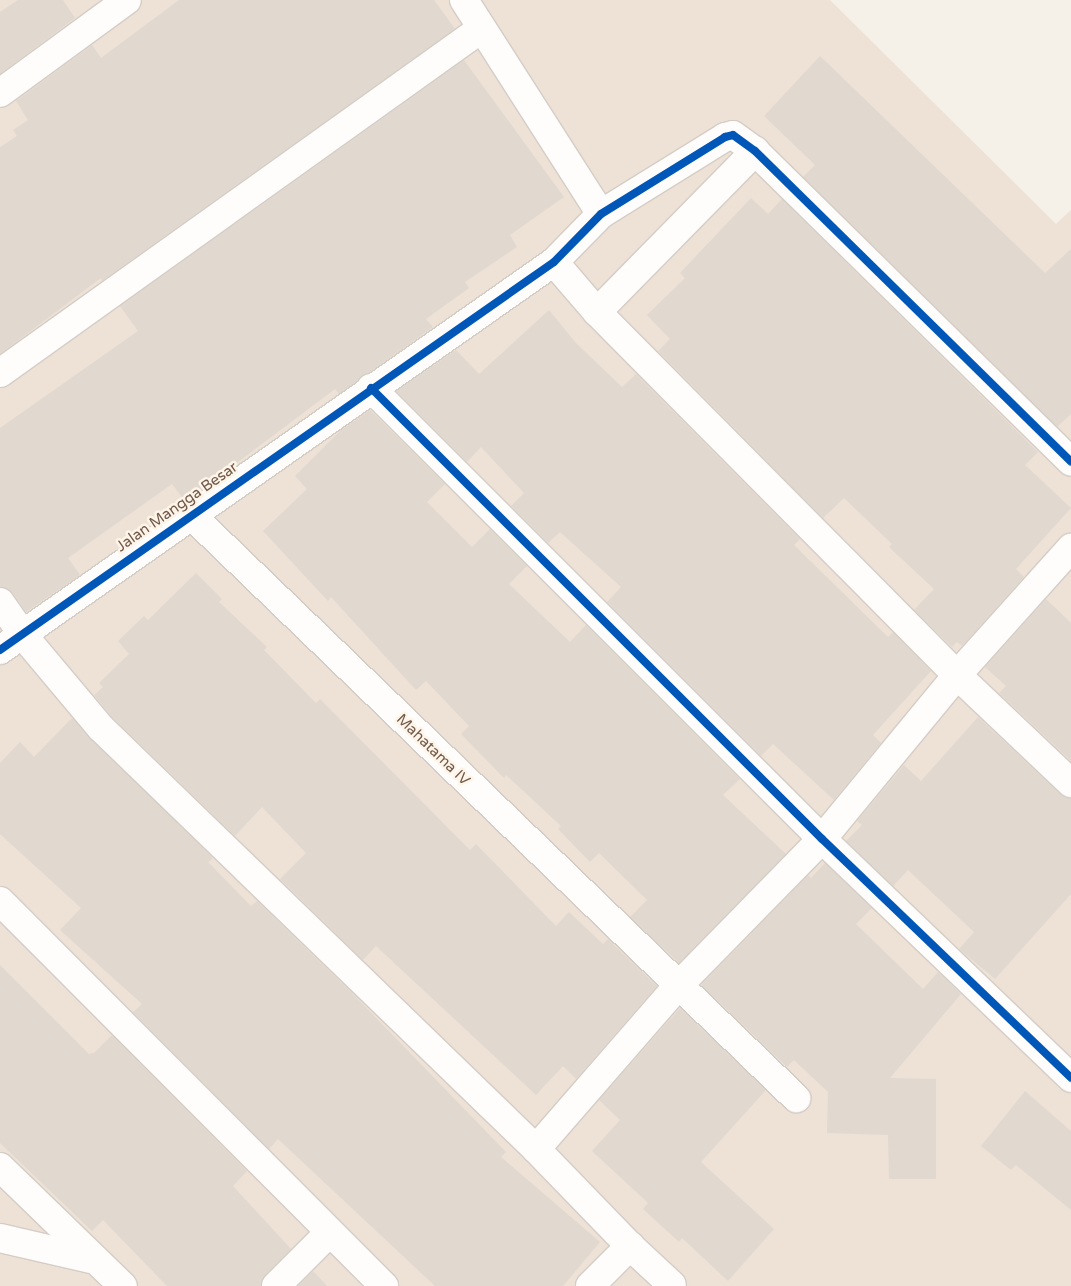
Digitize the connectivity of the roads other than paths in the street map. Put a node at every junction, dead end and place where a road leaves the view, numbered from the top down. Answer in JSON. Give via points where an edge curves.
{"nodes":[{"id":1,"x":126,"y":0,"type":"edge"},
{"id":2,"x":464,"y":0,"type":"edge"},
{"id":3,"x":481,"y":29,"type":"junction"},
{"id":4,"x":0,"y":93,"type":"edge"},
{"id":5,"x":755,"y":151,"type":"junction"},
{"id":6,"x":601,"y":214,"type":"junction"},
{"id":7,"x":554,"y":262,"type":"junction"},
{"id":8,"x":597,"y":312,"type":"junction"},
{"id":9,"x":0,"y":373,"type":"edge"},
{"id":10,"x":371,"y":388,"type":"junction"},
{"id":11,"x":1071,"y":462,"type":"edge"},
{"id":12,"x":190,"y":514,"type":"junction"},
{"id":13,"x":1071,"y":548,"type":"edge"},
{"id":14,"x":0,"y":602,"type":"edge"},
{"id":15,"x":22,"y":634,"type":"junction"},
{"id":16,"x":0,"y":650,"type":"edge"},
{"id":17,"x":957,"y":676,"type":"junction"},
{"id":18,"x":1071,"y":783,"type":"edge"},
{"id":19,"x":822,"y":839,"type":"junction"},
{"id":20,"x":0,"y":901,"type":"edge"},
{"id":21,"x":677,"y":987,"type":"junction"},
{"id":22,"x":1071,"y":1078,"type":"edge"},
{"id":23,"x":796,"y":1098,"type":"dead end"},
{"id":24,"x":536,"y":1149,"type":"junction"},
{"id":25,"x":0,"y":1167,"type":"edge"},
{"id":26,"x":330,"y":1232,"type":"junction"},
{"id":27,"x":0,"y":1238,"type":"edge"},
{"id":28,"x":630,"y":1246,"type":"junction"},
{"id":29,"x":95,"y":1260,"type":"junction"},
{"id":30,"x":672,"y":1285,"type":"edge"},
{"id":31,"x":123,"y":1286,"type":"edge"},
{"id":32,"x":276,"y":1286,"type":"edge"},
{"id":33,"x":384,"y":1286,"type":"edge"},
{"id":34,"x":590,"y":1286,"type":"edge"}],
"edges":[{"from":1,"to":4,"type":"street"},
{"from":2,"to":3,"type":"street"},
{"from":3,"to":6,"type":"street"},
{"from":3,"to":9,"type":"street"},
{"from":5,"to":6,"type":"street","name":"Jalan Mangga Besar","via":[[741,139],[732,135],[724,137]]},
{"from":5,"to":8,"type":"street"},
{"from":5,"to":11,"type":"street","name":"Jalan Mangga Besar"},
{"from":6,"to":7,"type":"street","name":"Jalan Mangga Besar"},
{"from":7,"to":8,"type":"street"},
{"from":7,"to":10,"type":"street","name":"Jalan Mangga Besar"},
{"from":8,"to":17,"type":"street"},
{"from":10,"to":12,"type":"street","name":"Jalan Mangga Besar"},
{"from":10,"to":19,"type":"street"},
{"from":12,"to":15,"type":"street","name":"Jalan Mangga Besar"},
{"from":12,"to":21,"type":"street","name":"Mahatama IV"},
{"from":13,"to":17,"type":"street"},
{"from":14,"to":15,"type":"street"},
{"from":15,"to":16,"type":"street","name":"Jalan Mangga Besar"},
{"from":15,"to":24,"type":"street","via":[[101,728]]},
{"from":17,"to":18,"type":"street"},
{"from":17,"to":19,"type":"street"},
{"from":19,"to":21,"type":"street"},
{"from":19,"to":22,"type":"street"},
{"from":20,"to":26,"type":"street"},
{"from":21,"to":23,"type":"street","name":"Mahatama IV"},
{"from":21,"to":24,"type":"street"},
{"from":24,"to":28,"type":"street"},
{"from":25,"to":29,"type":"street"},
{"from":26,"to":32,"type":"street"},
{"from":26,"to":33,"type":"street"},
{"from":27,"to":29,"type":"street"},
{"from":28,"to":30,"type":"street"},
{"from":28,"to":34,"type":"street"},
{"from":29,"to":31,"type":"street"}]}
